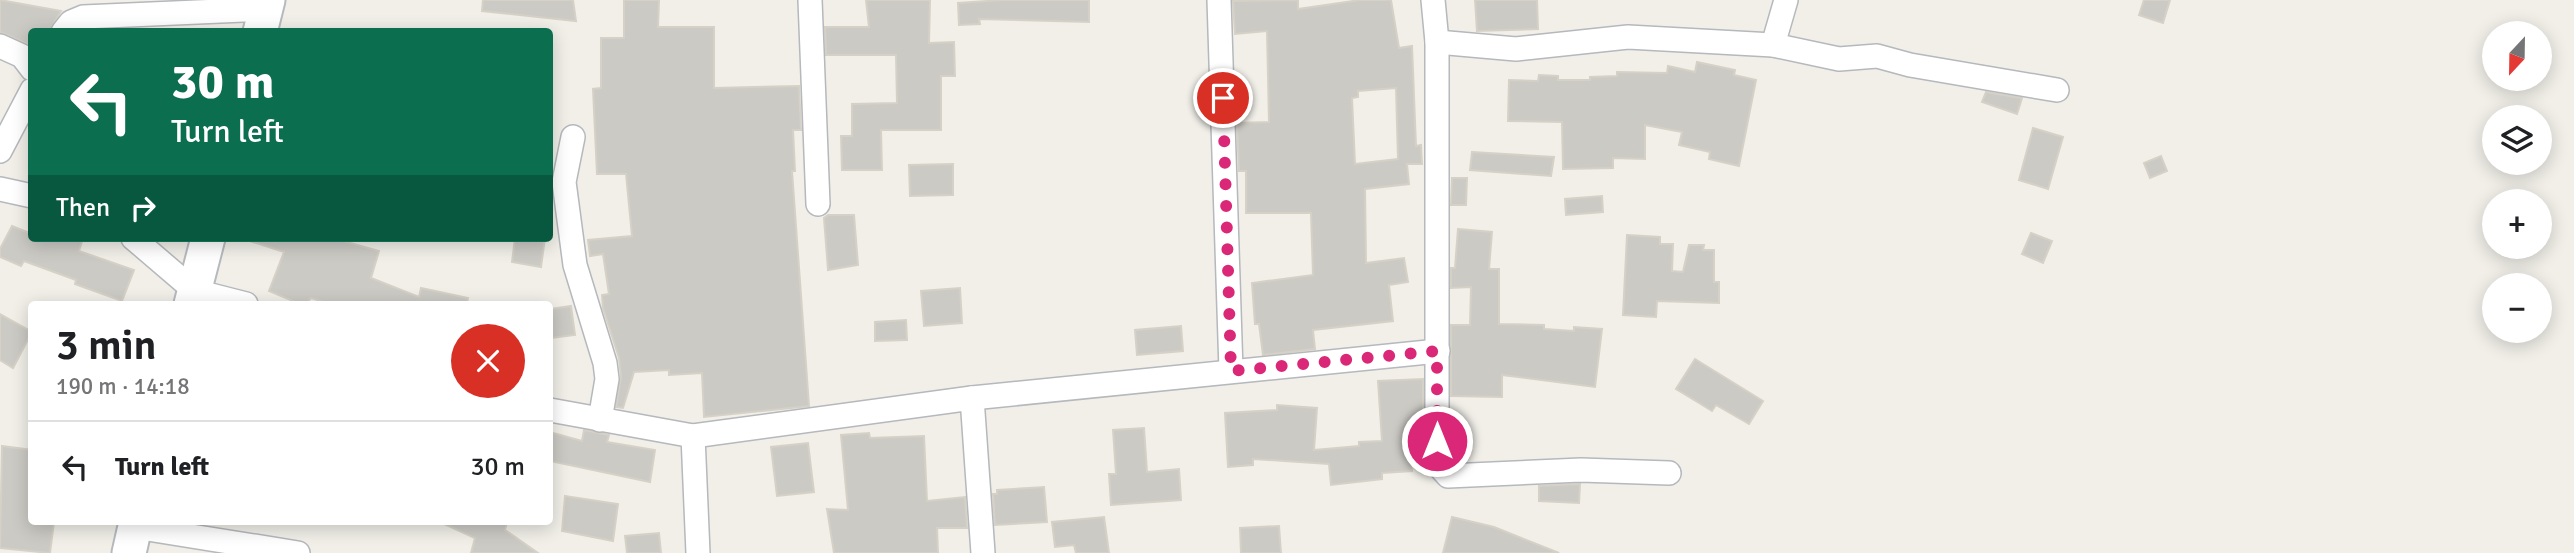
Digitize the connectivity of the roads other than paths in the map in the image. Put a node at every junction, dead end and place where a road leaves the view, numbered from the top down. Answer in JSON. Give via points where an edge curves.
{"nodes":[{"id":1,"x":810,"y":0,"type":"edge"},
{"id":2,"x":1219,"y":0,"type":"edge"},
{"id":3,"x":1433,"y":0,"type":"edge"},
{"id":4,"x":1786,"y":0,"type":"edge"},
{"id":5,"x":264,"y":14,"type":"edge"},
{"id":6,"x":66,"y":28,"type":"edge"},
{"id":7,"x":1437,"y":42,"type":"junction"},
{"id":8,"x":1773,"y":45,"type":"junction"},
{"id":9,"x":0,"y":46,"type":"edge"},
{"id":10,"x":28,"y":64,"type":"edge"},
{"id":11,"x":2057,"y":90,"type":"dead end"},
{"id":12,"x":28,"y":108,"type":"edge"},
{"id":13,"x":23,"y":130,"type":"edge"},
{"id":14,"x":573,"y":137,"type":"dead end"},
{"id":15,"x":0,"y":151,"type":"edge"},
{"id":16,"x":0,"y":189,"type":"edge"},
{"id":17,"x":28,"y":195,"type":"edge"},
{"id":18,"x":818,"y":204,"type":"dead end"},
{"id":19,"x":137,"y":242,"type":"edge"},
{"id":20,"x":207,"y":242,"type":"edge"},
{"id":21,"x":193,"y":298,"type":"edge"},
{"id":22,"x":220,"y":301,"type":"edge"},
{"id":23,"x":1437,"y":351,"type":"junction"},
{"id":24,"x":1231,"y":371,"type":"junction"},
{"id":25,"x":972,"y":397,"type":"junction"},
{"id":26,"x":553,"y":411,"type":"edge"},
{"id":27,"x":600,"y":420,"type":"junction"},
{"id":28,"x":692,"y":436,"type":"junction"},
{"id":29,"x":1669,"y":473,"type":"dead end"},
{"id":30,"x":133,"y":534,"type":"edge"},
{"id":31,"x":298,"y":553,"type":"edge"},
{"id":32,"x":698,"y":553,"type":"edge"},
{"id":33,"x":983,"y":553,"type":"edge"}],
"edges":[{"from":1,"to":18,"type":"street"},
{"from":2,"to":24,"type":"street"},
{"from":3,"to":7,"type":"street"},
{"from":4,"to":8,"type":"street"},
{"from":5,"to":6,"type":"street","via":[[83,17]]},
{"from":7,"to":8,"type":"street","via":[[1516,49],[1628,37]]},
{"from":7,"to":23,"type":"street"},
{"from":8,"to":11,"type":"street","via":[[1839,59],[1877,56]]},
{"from":9,"to":10,"type":"street"},
{"from":12,"to":13,"type":"street"},
{"from":13,"to":15,"type":"street"},
{"from":14,"to":27,"type":"street","via":[[564,182],[575,265],[606,363]]},
{"from":16,"to":17,"type":"street"},
{"from":19,"to":21,"type":"street"},
{"from":20,"to":21,"type":"main road"},
{"from":21,"to":22,"type":"street"},
{"from":23,"to":24,"type":"street"},
{"from":23,"to":29,"type":"street","via":[[1437,464],[1448,476],[1581,470]]},
{"from":24,"to":25,"type":"street"},
{"from":25,"to":28,"type":"street"},
{"from":25,"to":33,"type":"street"},
{"from":26,"to":27,"type":"street"},
{"from":27,"to":28,"type":"street"},
{"from":28,"to":32,"type":"street"},
{"from":30,"to":31,"type":"street"}]}
